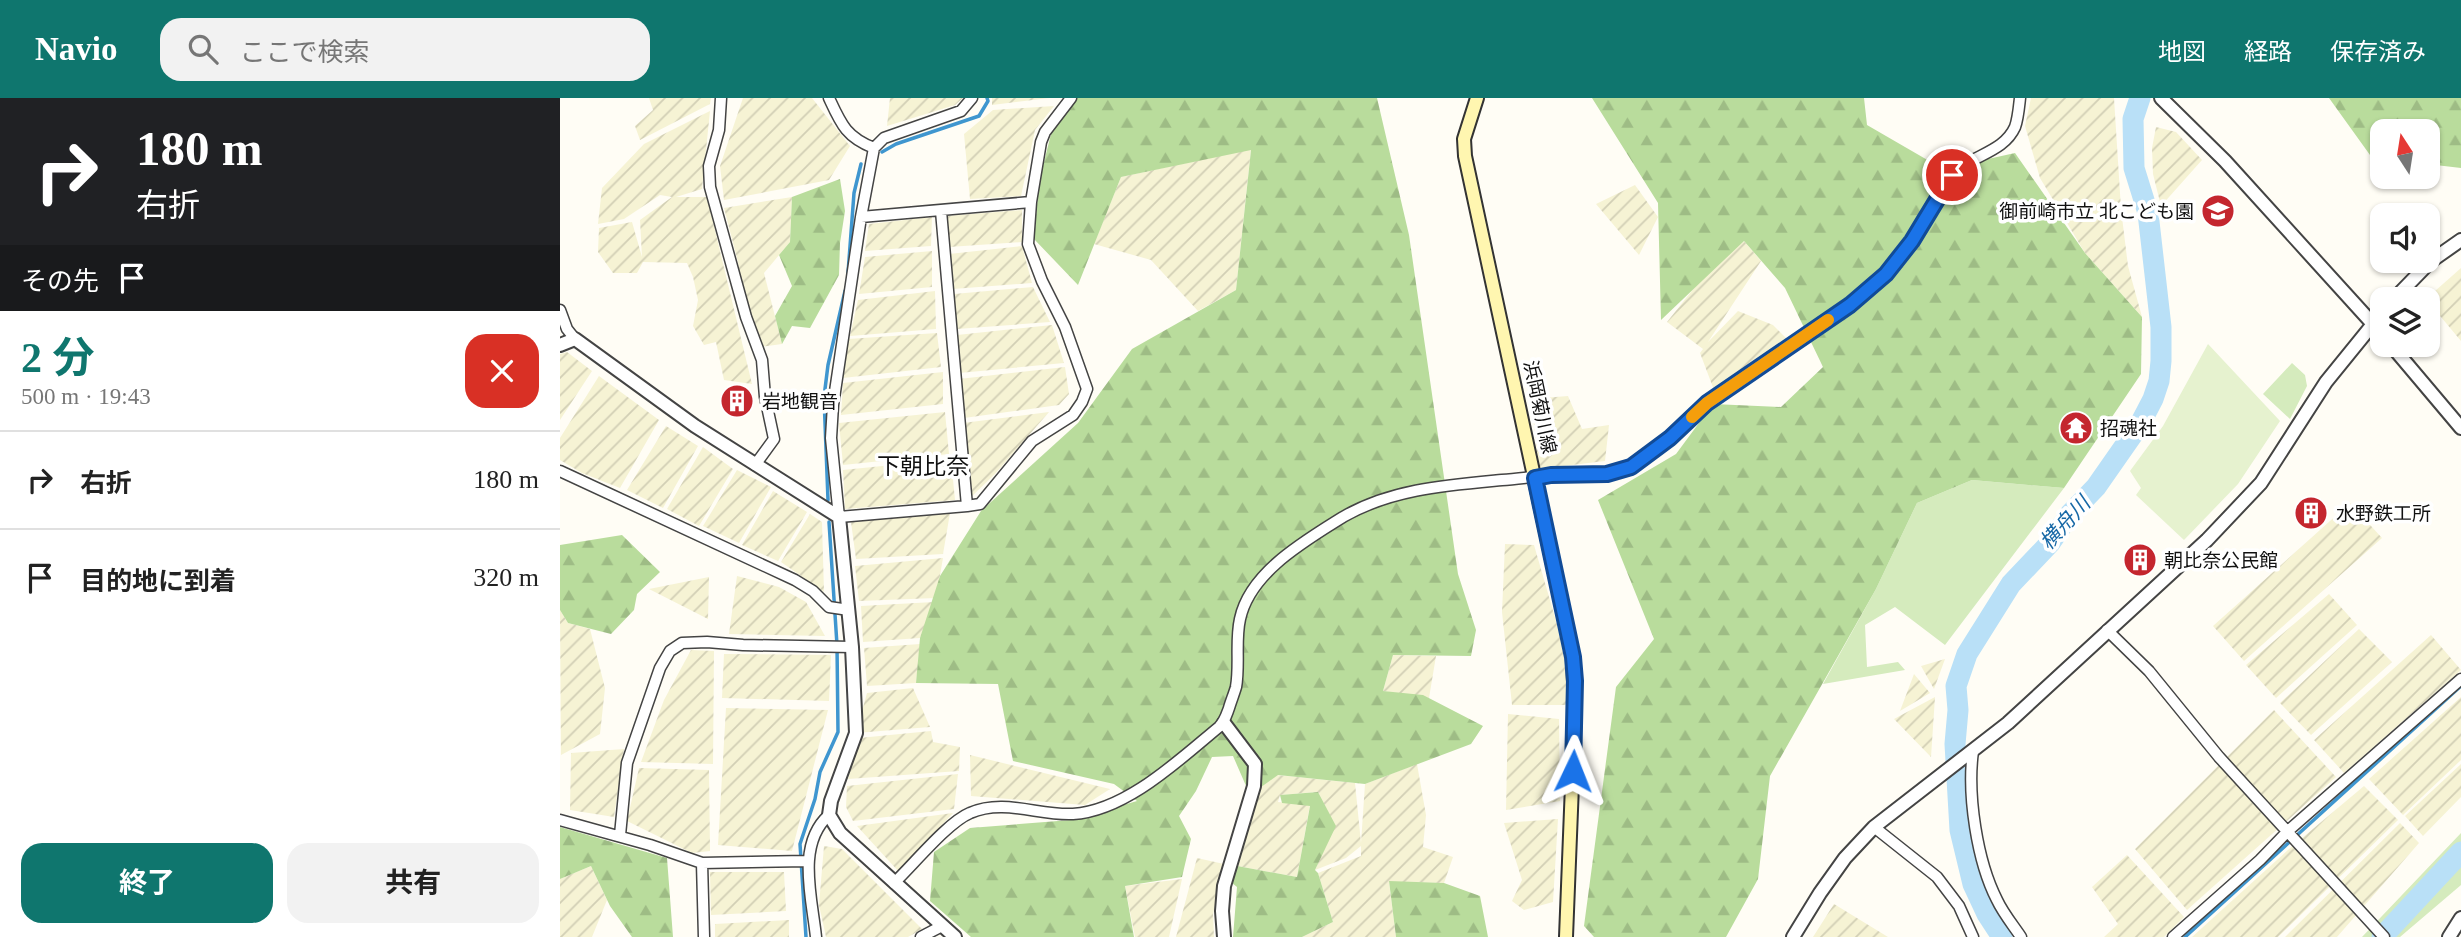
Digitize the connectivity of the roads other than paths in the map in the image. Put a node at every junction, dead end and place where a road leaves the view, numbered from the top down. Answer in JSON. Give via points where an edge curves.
{"nodes":[{"id":1,"x":721,"y":98,"type":"edge"},
{"id":2,"x":829,"y":98,"type":"edge"},
{"id":3,"x":972,"y":98,"type":"edge"},
{"id":4,"x":1071,"y":98,"type":"edge"},
{"id":5,"x":1477,"y":98,"type":"edge"},
{"id":6,"x":2020,"y":98,"type":"edge"},
{"id":7,"x":2179,"y":98,"type":"edge"},
{"id":8,"x":2162,"y":99,"type":"edge"},
{"id":9,"x":2177,"y":114,"type":"junction"},
{"id":10,"x":874,"y":148,"type":"junction"},
{"id":11,"x":1031,"y":202,"type":"junction"},
{"id":12,"x":940,"y":211,"type":"junction"},
{"id":13,"x":862,"y":217,"type":"junction"},
{"id":14,"x":2461,"y":240,"type":"edge"},
{"id":15,"x":2405,"y":287,"type":"edge"},
{"id":16,"x":560,"y":310,"type":"edge"},
{"id":17,"x":2370,"y":321,"type":"edge"},
{"id":18,"x":2370,"y":326,"type":"edge"},
{"id":19,"x":575,"y":339,"type":"junction"},
{"id":20,"x":560,"y":345,"type":"edge"},
{"id":21,"x":2400,"y":357,"type":"edge"},
{"id":22,"x":2461,"y":428,"type":"edge"},
{"id":23,"x":755,"y":465,"type":"junction"},
{"id":24,"x":560,"y":471,"type":"edge"},
{"id":25,"x":1535,"y":478,"type":"junction"},
{"id":26,"x":967,"y":506,"type":"junction"},
{"id":27,"x":839,"y":517,"type":"junction"},
{"id":28,"x":845,"y":609,"type":"junction"},
{"id":29,"x":2107,"y":630,"type":"junction"},
{"id":30,"x":848,"y":647,"type":"junction"},
{"id":31,"x":2461,"y":678,"type":"edge"},
{"id":32,"x":1224,"y":723,"type":"junction"},
{"id":33,"x":1973,"y":751,"type":"junction"},
{"id":34,"x":829,"y":815,"type":"junction"},
{"id":35,"x":560,"y":820,"type":"edge"},
{"id":36,"x":1874,"y":827,"type":"junction"},
{"id":37,"x":620,"y":835,"type":"junction"},
{"id":38,"x":2292,"y":835,"type":"junction"},
{"id":39,"x":802,"y":861,"type":"junction"},
{"id":40,"x":702,"y":863,"type":"junction"},
{"id":41,"x":894,"y":883,"type":"junction"},
{"id":42,"x":2461,"y":918,"type":"edge"},
{"id":43,"x":942,"y":926,"type":"junction"},
{"id":44,"x":1568,"y":936,"type":"edge"},
{"id":45,"x":704,"y":937,"type":"edge"},
{"id":46,"x":816,"y":937,"type":"edge"},
{"id":47,"x":921,"y":937,"type":"edge"},
{"id":48,"x":955,"y":937,"type":"edge"},
{"id":49,"x":1224,"y":937,"type":"edge"},
{"id":50,"x":1793,"y":937,"type":"edge"},
{"id":51,"x":1973,"y":937,"type":"edge"},
{"id":52,"x":2021,"y":937,"type":"edge"},
{"id":53,"x":2173,"y":937,"type":"edge"},
{"id":54,"x":2384,"y":937,"type":"edge"},
{"id":55,"x":2449,"y":937,"type":"edge"}],
"edges":[{"from":1,"to":23,"type":"street","via":[[719,130],[709,166],[710,187],[762,360],[774,439]]},
{"from":2,"to":10,"type":"street","via":[[855,140]]},
{"from":3,"to":10,"type":"street","via":[[961,111],[884,138]]},
{"from":4,"to":11,"type":"street","via":[[1041,142]]},
{"from":5,"to":25,"type":"main road","name":"浜岡菊川線","via":[[1464,139],[1465,156]]},
{"from":6,"to":25,"type":"street","via":[[2015,127],[2003,142],[1952,175],[1912,241],[1886,274],[1850,305],[1707,403],[1631,467],[1607,474]]},
{"from":7,"to":9,"type":"street"},
{"from":8,"to":9,"type":"street"},
{"from":9,"to":17,"type":"street"},
{"from":10,"to":13,"type":"street"},
{"from":11,"to":12,"type":"street"},
{"from":11,"to":26,"type":"street","via":[[1028,244],[1087,389],[1073,415],[1032,441],[980,504]]},
{"from":12,"to":13,"type":"street"},
{"from":12,"to":26,"type":"street"},
{"from":13,"to":27,"type":"street","via":[[833,405],[831,438]]},
{"from":14,"to":15,"type":"street"},
{"from":16,"to":19,"type":"street"},
{"from":18,"to":29,"type":"street","via":[[2326,382],[2260,483],[2207,540]]},
{"from":19,"to":20,"type":"street"},
{"from":19,"to":23,"type":"street"},
{"from":21,"to":22,"type":"street"},
{"from":23,"to":27,"type":"street"},
{"from":24,"to":28,"type":"street","via":[[795,580],[829,607]]},
{"from":25,"to":32,"type":"street","via":[[1455,484],[1380,499],[1305,541],[1265,573],[1240,618],[1236,686]]},
{"from":25,"to":44,"type":"main road","name":"浜岡菊川線","via":[[1570,636],[1575,681]]},
{"from":26,"to":27,"type":"street"},
{"from":27,"to":28,"type":"street"},
{"from":28,"to":30,"type":"street"},
{"from":29,"to":33,"type":"street"},
{"from":29,"to":38,"type":"street","via":[[2149,671],[2219,757]]},
{"from":30,"to":34,"type":"street","via":[[856,733]]},
{"from":30,"to":37,"type":"street","via":[[707,642],[682,643],[670,651],[627,762]]},
{"from":31,"to":38,"type":"street"},
{"from":32,"to":41,"type":"street","via":[[1140,789],[1092,811],[1072,814],[996,806],[968,813]]},
{"from":32,"to":49,"type":"street","via":[[1255,764],[1254,786],[1224,886]]},
{"from":33,"to":36,"type":"street"},
{"from":33,"to":52,"type":"street","via":[[1975,826],[1986,869],[1997,900]]},
{"from":34,"to":39,"type":"street","via":[[819,824]]},
{"from":34,"to":41,"type":"street","via":[[840,833]]},
{"from":35,"to":37,"type":"street"},
{"from":36,"to":50,"type":"street","via":[[1845,858]]},
{"from":36,"to":51,"type":"street","via":[[1937,877],[1959,906]]},
{"from":37,"to":40,"type":"street"},
{"from":38,"to":53,"type":"street"},
{"from":38,"to":54,"type":"street"},
{"from":39,"to":40,"type":"street"},
{"from":39,"to":46,"type":"street"},
{"from":40,"to":45,"type":"street"},
{"from":41,"to":43,"type":"street"},
{"from":42,"to":55,"type":"street"},
{"from":43,"to":47,"type":"street"},
{"from":43,"to":48,"type":"street"}]}
